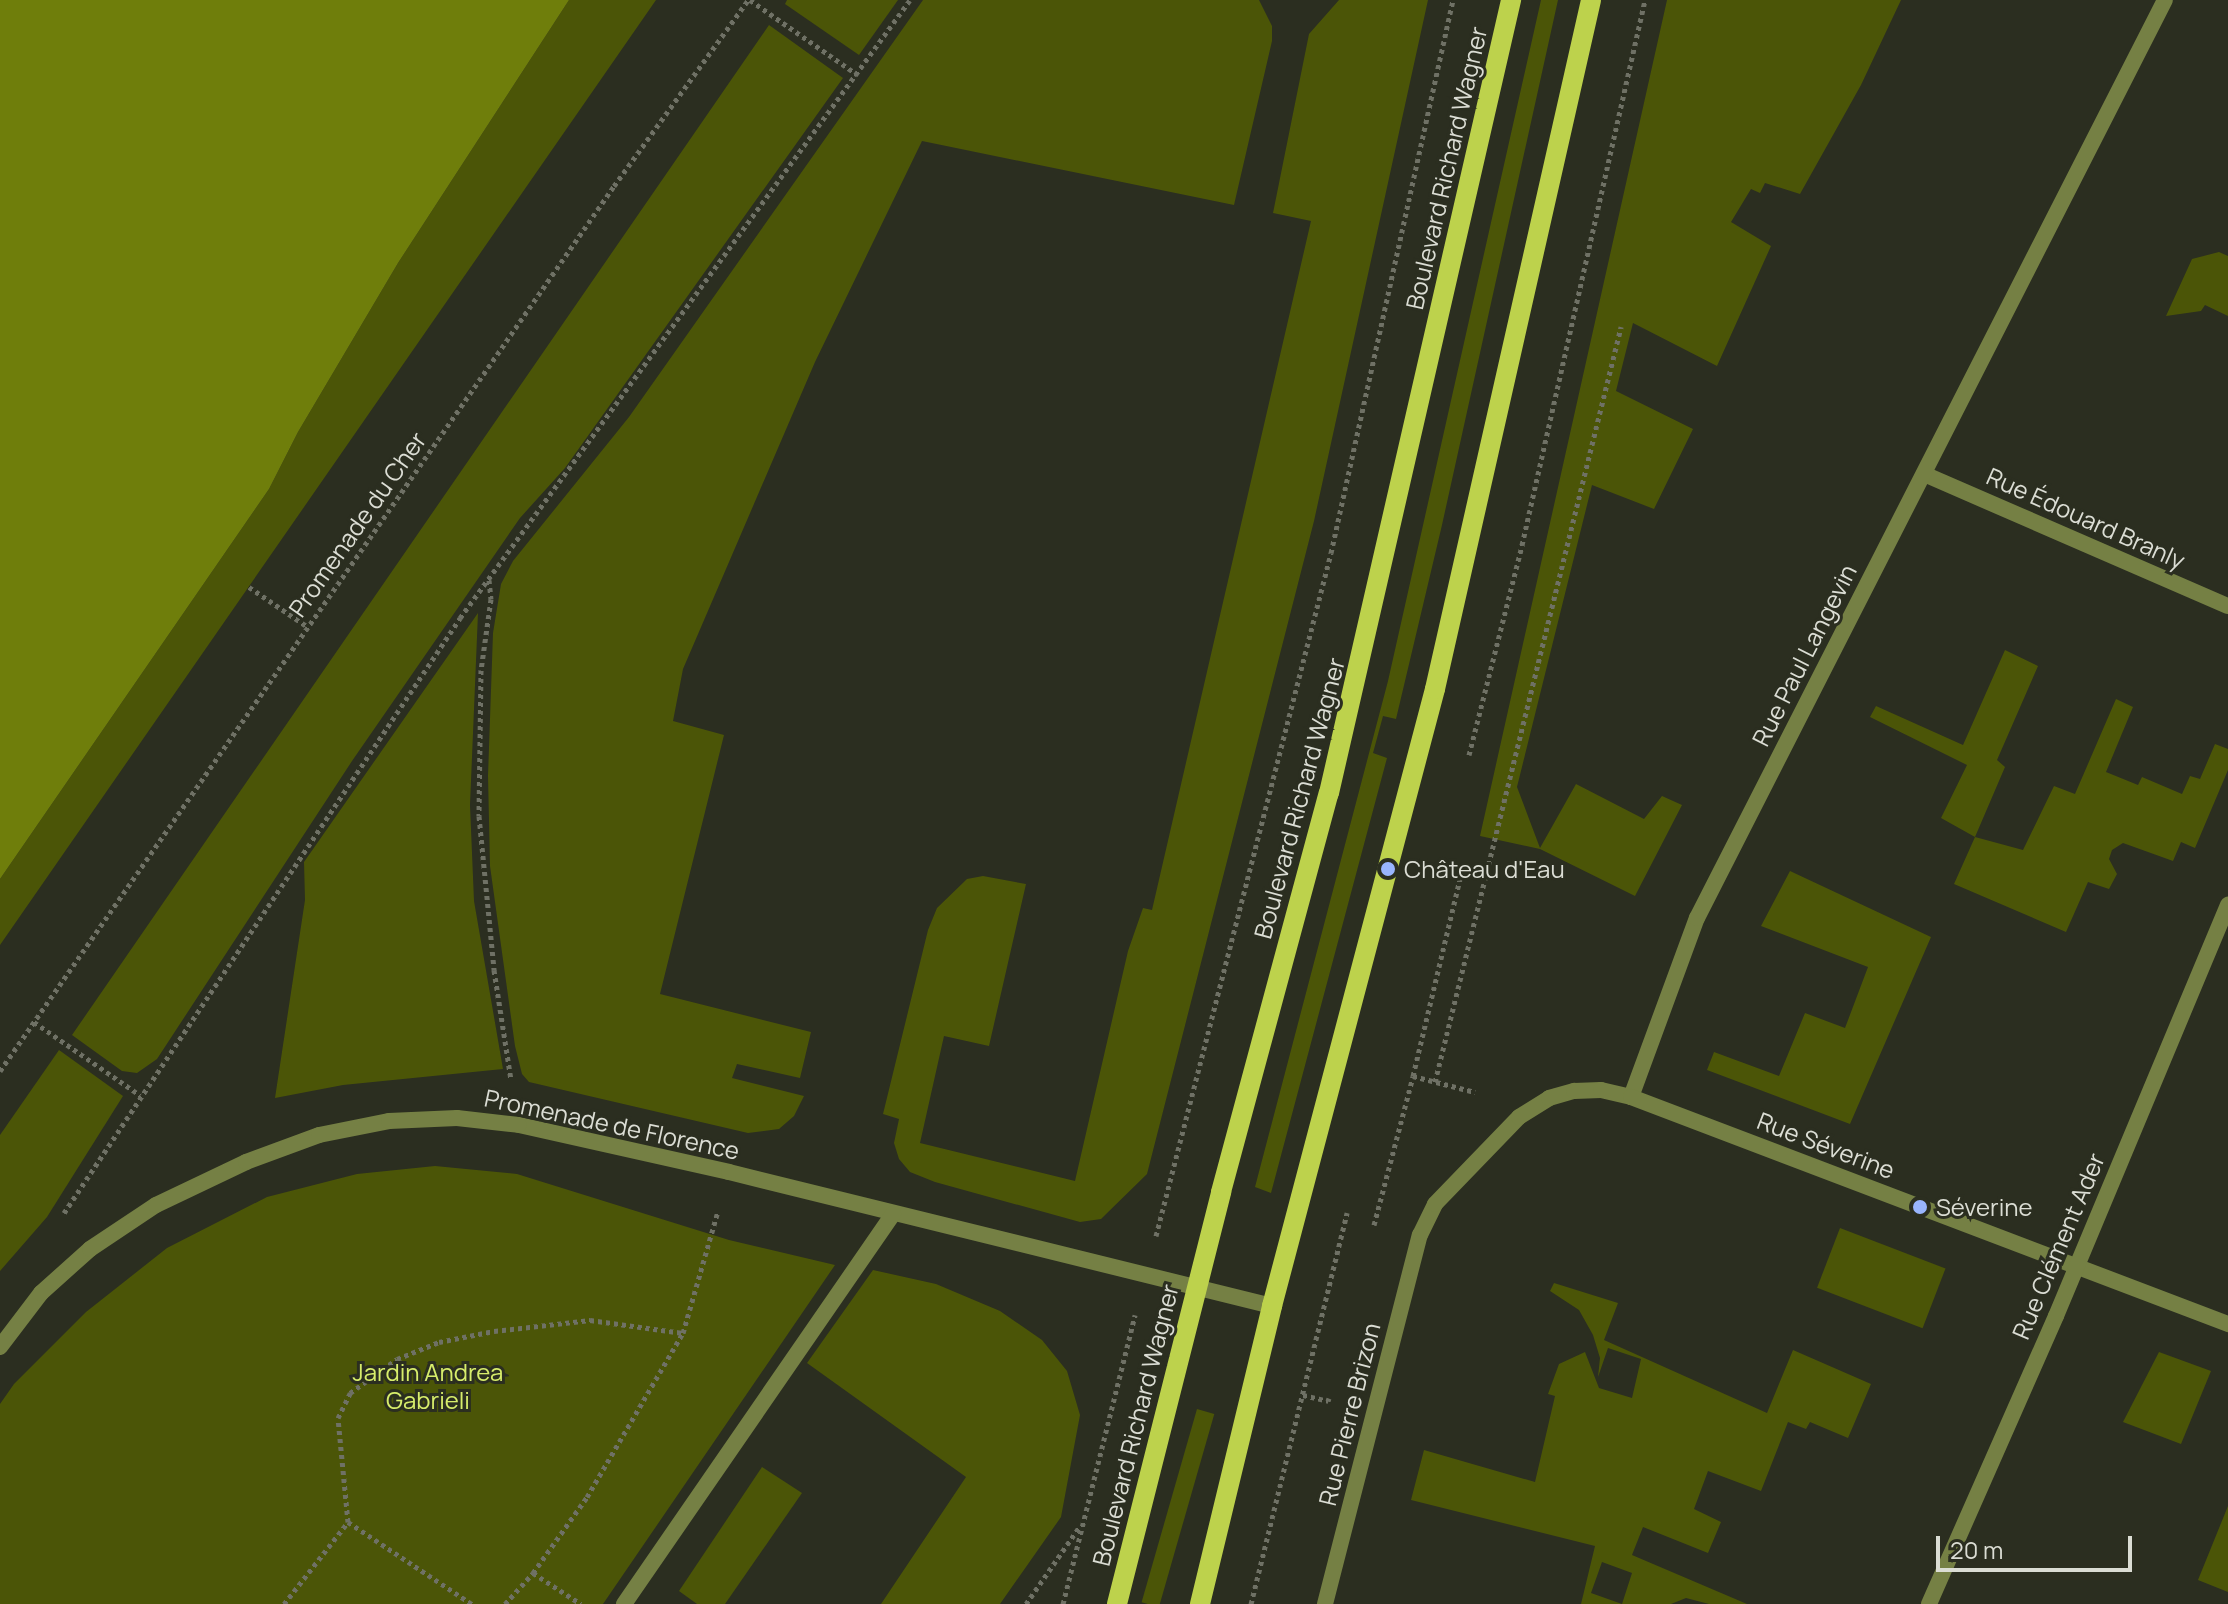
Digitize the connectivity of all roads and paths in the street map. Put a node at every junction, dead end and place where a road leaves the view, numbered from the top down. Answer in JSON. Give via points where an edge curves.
{"nodes":[{"id":1,"x":749,"y":0,"type":"edge"},
{"id":2,"x":910,"y":0,"type":"edge"},
{"id":3,"x":1453,"y":0,"type":"edge"},
{"id":4,"x":1511,"y":0,"type":"edge"},
{"id":5,"x":1591,"y":0,"type":"edge"},
{"id":6,"x":2165,"y":0,"type":"edge"},
{"id":7,"x":858,"y":75,"type":"junction"},
{"id":8,"x":1621,"y":327,"type":"dead end"},
{"id":9,"x":1924,"y":474,"type":"junction"},
{"id":10,"x":489,"y":580,"type":"junction"},
{"id":11,"x":249,"y":587,"type":"dead end"},
{"id":12,"x":2228,"y":606,"type":"edge"},
{"id":13,"x":308,"y":627,"type":"junction"},
{"id":14,"x":1428,"y":870,"type":"dead end"},
{"id":15,"x":2228,"y":905,"type":"edge"},
{"id":16,"x":34,"y":1022,"type":"junction"},
{"id":17,"x":0,"y":1071,"type":"edge"},
{"id":18,"x":1413,"y":1076,"type":"dead end"},
{"id":19,"x":1435,"y":1082,"type":"dead end"},
{"id":20,"x":140,"y":1095,"type":"junction"},
{"id":21,"x":1631,"y":1097,"type":"junction"},
{"id":22,"x":515,"y":1125,"type":"junction"},
{"id":23,"x":729,"y":1172,"type":"junction"},
{"id":24,"x":893,"y":1214,"type":"junction"},
{"id":25,"x":58,"y":1224,"type":"dead end"},
{"id":26,"x":2076,"y":1265,"type":"junction"},
{"id":27,"x":1146,"y":1273,"type":"junction"},
{"id":28,"x":1197,"y":1287,"type":"junction"},
{"id":29,"x":1272,"y":1306,"type":"junction"},
{"id":30,"x":2228,"y":1324,"type":"edge"},
{"id":31,"x":683,"y":1333,"type":"junction"},
{"id":32,"x":0,"y":1347,"type":"edge"},
{"id":33,"x":1125,"y":1349,"type":"dead end"},
{"id":34,"x":348,"y":1522,"type":"junction"},
{"id":35,"x":1082,"y":1523,"type":"junction"},
{"id":36,"x":533,"y":1573,"type":"junction"},
{"id":37,"x":284,"y":1604,"type":"edge"},
{"id":38,"x":472,"y":1604,"type":"edge"},
{"id":39,"x":505,"y":1604,"type":"edge"},
{"id":40,"x":581,"y":1604,"type":"edge"},
{"id":41,"x":624,"y":1604,"type":"edge"},
{"id":42,"x":1026,"y":1604,"type":"edge"},
{"id":43,"x":1063,"y":1604,"type":"edge"},
{"id":44,"x":1117,"y":1604,"type":"edge"},
{"id":45,"x":1200,"y":1604,"type":"edge"},
{"id":46,"x":1325,"y":1604,"type":"edge"},
{"id":47,"x":1929,"y":1604,"type":"edge"}],
"edges":[{"from":1,"to":7,"type":"path"},
{"from":1,"to":13,"type":"path","name":"Promenade du Cher"},
{"from":2,"to":7,"type":"path"},
{"from":3,"to":27,"type":"path","name":"Boulevard Richard Wagner","via":[[1331,553]]},
{"from":4,"to":28,"type":"main road","name":"Boulevard Richard Wagner","via":[[1358,676]]},
{"from":5,"to":29,"type":"main road","via":[[1435,689]]},
{"from":6,"to":9,"type":"street","name":"Rue Paul Langevin"},
{"from":7,"to":10,"type":"path"},
{"from":8,"to":19,"type":"path"},
{"from":9,"to":12,"type":"street","name":"Rue Édouard Branly"},
{"from":9,"to":21,"type":"street","name":"Rue Paul Langevin","via":[[1697,918]]},
{"from":10,"to":20,"type":"path"},
{"from":10,"to":22,"type":"path","via":[[481,670],[479,816]]},
{"from":11,"to":13,"type":"path"},
{"from":13,"to":16,"type":"path","name":"Promenade du Cher"},
{"from":14,"to":18,"type":"path","via":[[1460,878]]},
{"from":15,"to":26,"type":"street","name":"Rue Clément Ader"},
{"from":16,"to":17,"type":"path","name":"Promenade du Cher"},
{"from":16,"to":20,"type":"path"},
{"from":20,"to":25,"type":"path"},
{"from":21,"to":26,"type":"street","name":"Rue Séverine"},
{"from":21,"to":46,"type":"street","name":"Rue Pierre Brizon","via":[[1601,1090],[1549,1098],[1519,1117],[1435,1204],[1420,1235]]},
{"from":22,"to":23,"type":"street","name":"Promenade de Florence"},
{"from":22,"to":32,"type":"street","name":"Promenade de Florence","via":[[457,1118],[389,1121],[319,1135],[246,1162],[156,1205],[90,1249],[41,1293]]},
{"from":23,"to":24,"type":"street","name":"Promenade de Florence"},
{"from":23,"to":31,"type":"path"},
{"from":24,"to":27,"type":"street","name":"Promenade de Florence"},
{"from":24,"to":41,"type":"street"},
{"from":26,"to":30,"type":"street","name":"Rue Séverine"},
{"from":26,"to":47,"type":"street","name":"Rue Clément Ader"},
{"from":27,"to":28,"type":"street","name":"Promenade de Florence"},
{"from":28,"to":29,"type":"street","name":"Promenade de Florence"},
{"from":28,"to":44,"type":"main road","name":"Boulevard Richard Wagner"},
{"from":29,"to":45,"type":"main road"},
{"from":31,"to":34,"type":"path","via":[[590,1320],[439,1342],[397,1359],[350,1393],[338,1418]]},
{"from":31,"to":36,"type":"path","via":[[587,1497]]},
{"from":33,"to":35,"type":"path","name":"Boulevard Richard Wagner"},
{"from":34,"to":37,"type":"path"},
{"from":34,"to":38,"type":"path"},
{"from":35,"to":42,"type":"path"},
{"from":35,"to":43,"type":"path","name":"Boulevard Richard Wagner"},
{"from":36,"to":39,"type":"path"},
{"from":36,"to":40,"type":"path"}]}
